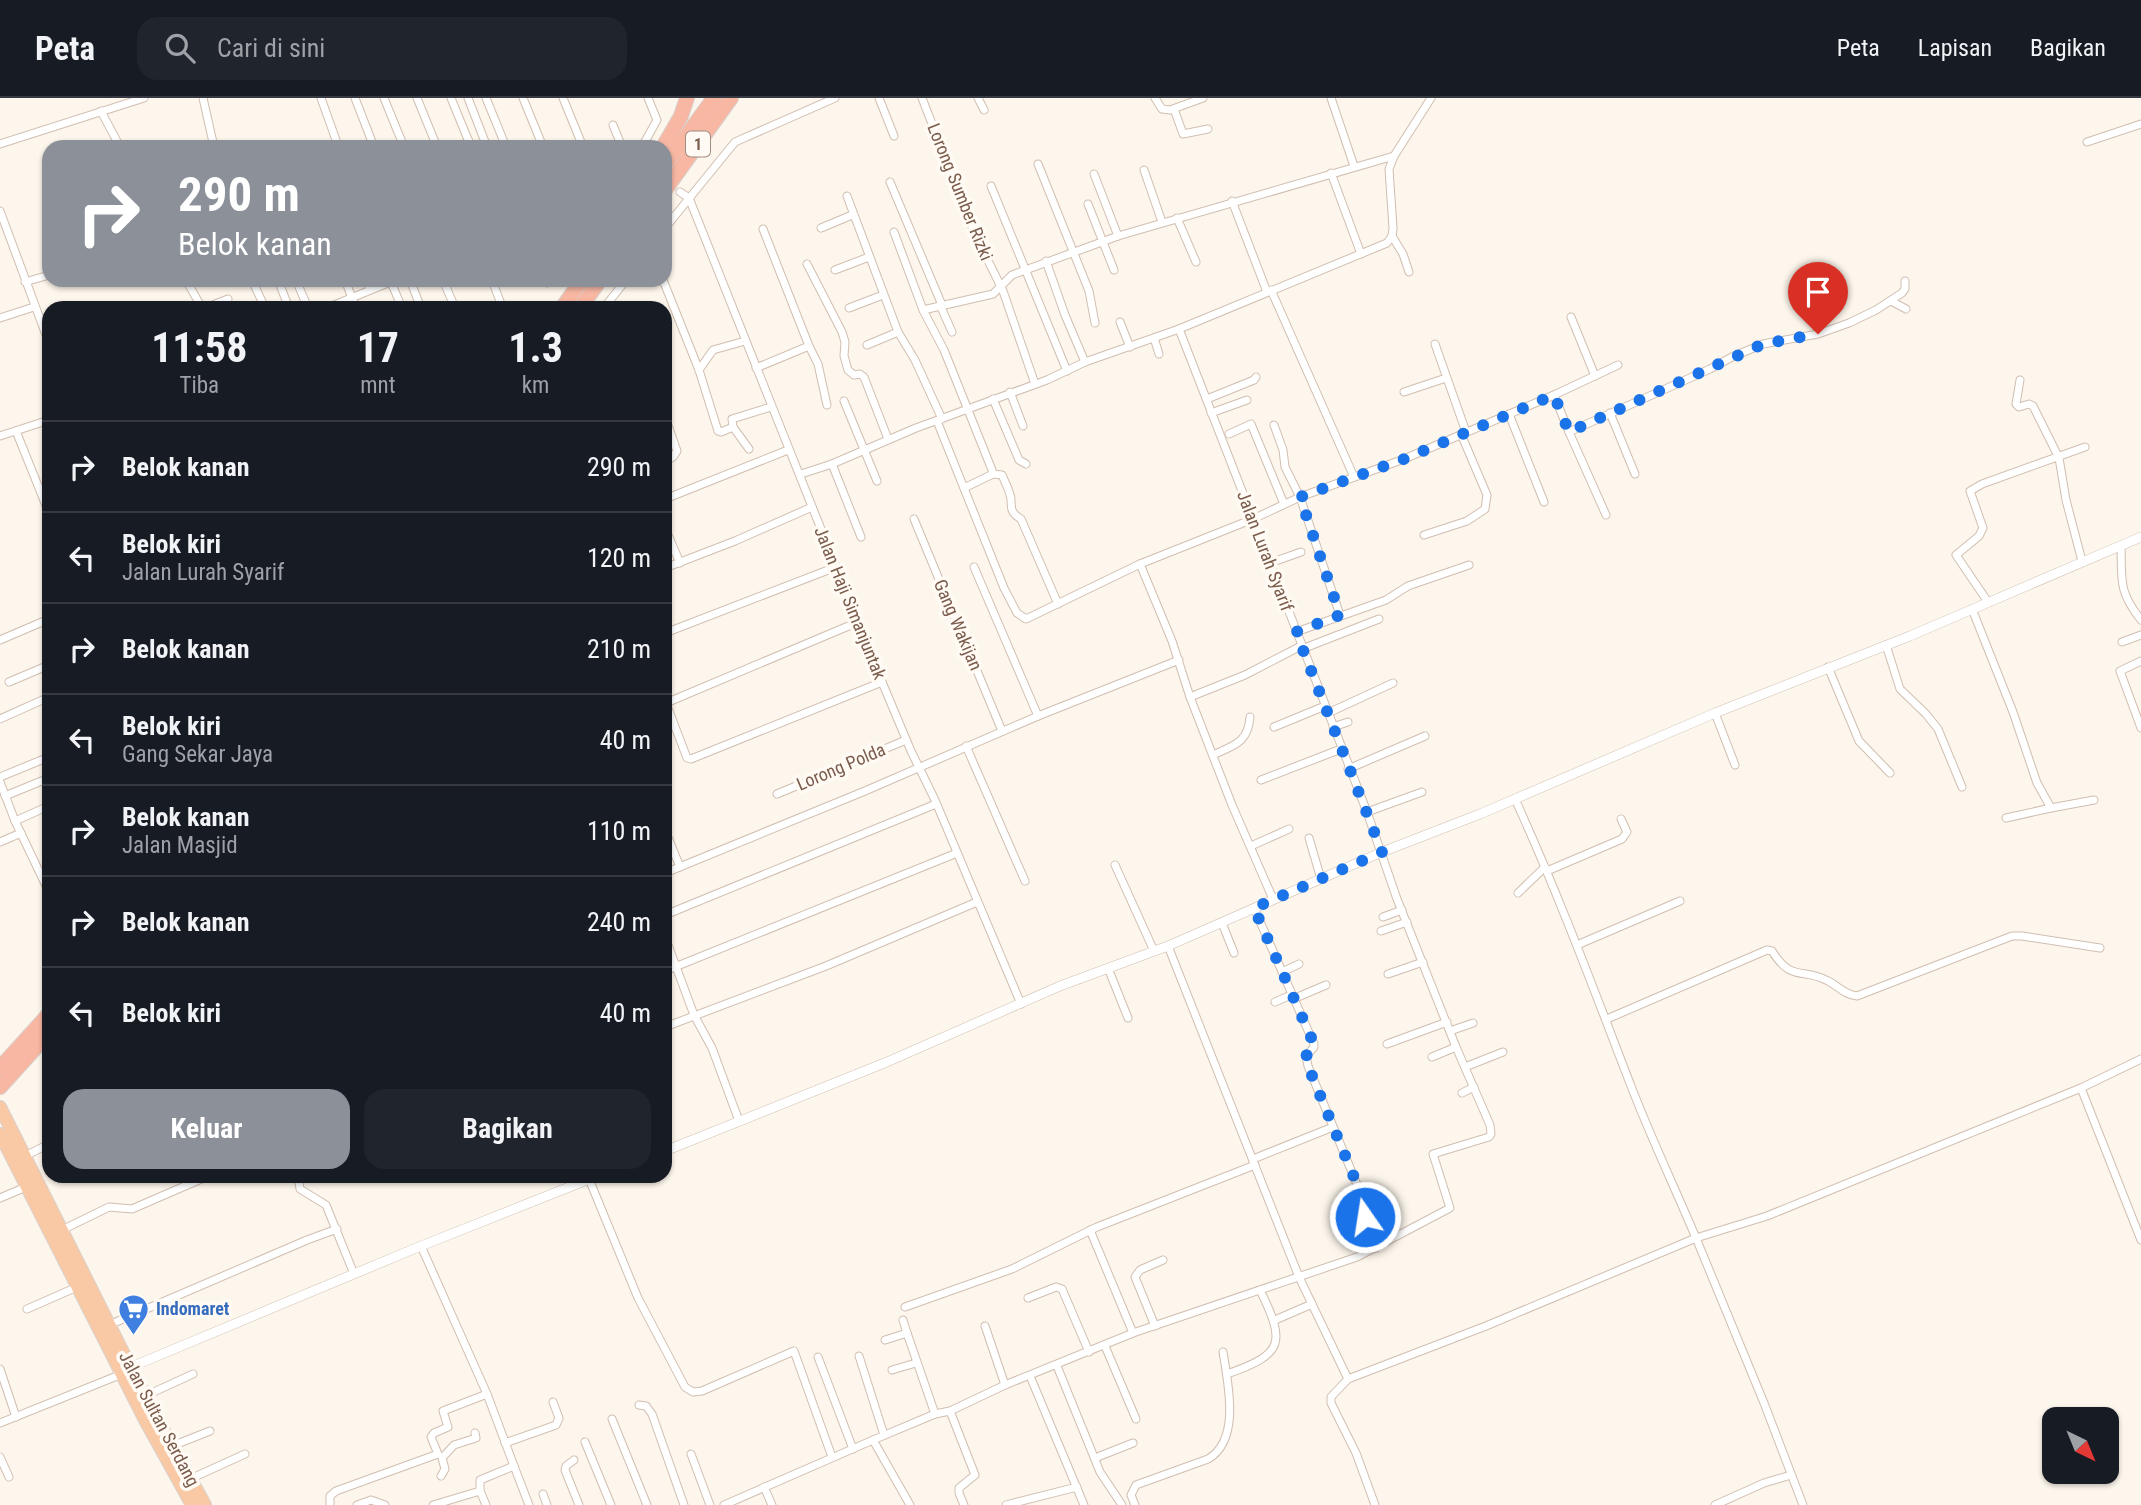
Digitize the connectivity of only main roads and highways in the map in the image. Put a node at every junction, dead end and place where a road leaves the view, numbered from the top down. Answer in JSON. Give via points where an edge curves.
{"nodes":[{"id":1,"x":687,"y":98,"type":"edge"},
{"id":2,"x":714,"y":98,"type":"edge"},
{"id":3,"x":731,"y":98,"type":"edge"},
{"id":4,"x":667,"y":140,"type":"edge"},
{"id":5,"x":672,"y":155,"type":"edge"},
{"id":6,"x":673,"y":191,"type":"edge"},
{"id":7,"x":42,"y":1023,"type":"edge"},
{"id":8,"x":42,"y":1039,"type":"edge"},
{"id":9,"x":5,"y":1068,"type":"edge"},
{"id":10,"x":0,"y":1087,"type":"edge"},
{"id":11,"x":0,"y":1107,"type":"edge"},
{"id":12,"x":0,"y":1134,"type":"edge"},
{"id":13,"x":127,"y":1370,"type":"junction"},
{"id":14,"x":192,"y":1505,"type":"edge"},
{"id":15,"x":205,"y":1505,"type":"edge"}],
"edges":[{"from":1,"to":4,"type":"highway"},
{"from":2,"to":5,"type":"highway","number":"1"},
{"from":3,"to":6,"type":"highway","number":"1"},
{"from":7,"to":9,"type":"highway"},
{"from":8,"to":9,"type":"highway"},
{"from":9,"to":10,"type":"highway"},
{"from":11,"to":13,"type":"highway","name":"Jalan Sultan Serdang"},
{"from":12,"to":13,"type":"highway","name":"Jalan Sultan Serdang","via":[[77,1287]]},
{"from":13,"to":14,"type":"highway","name":"Jalan Sultan Serdang","via":[[171,1470]]},
{"from":13,"to":15,"type":"highway","name":"Jalan Sultan Serdang"}]}
